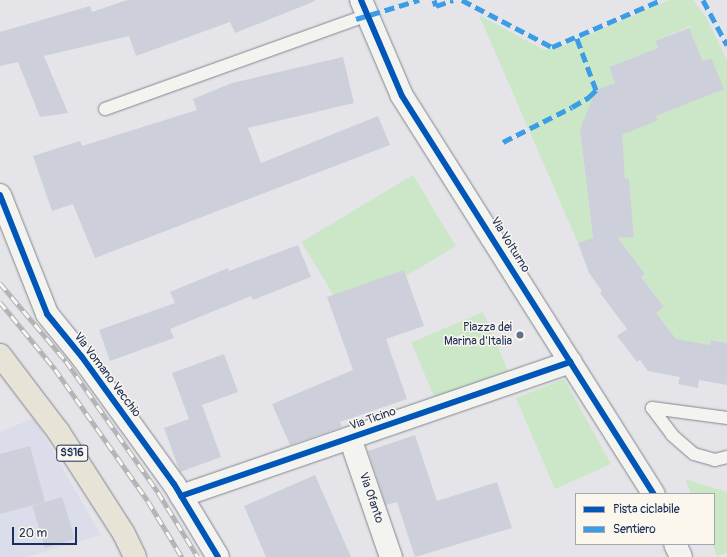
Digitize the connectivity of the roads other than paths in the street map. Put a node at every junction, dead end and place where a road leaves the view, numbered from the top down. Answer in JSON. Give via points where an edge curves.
{"nodes":[{"id":1,"x":358,"y":10,"type":"edge"},
{"id":2,"x":105,"y":109,"type":"dead end"},
{"id":3,"x":0,"y":195,"type":"edge"},
{"id":4,"x":0,"y":355,"type":"edge"},
{"id":5,"x":571,"y":362,"type":"junction"},
{"id":6,"x":727,"y":418,"type":"edge"},
{"id":7,"x":350,"y":438,"type":"junction"},
{"id":8,"x":727,"y":458,"type":"edge"},
{"id":9,"x":653,"y":493,"type":"edge"},
{"id":10,"x":181,"y":496,"type":"junction"},
{"id":11,"x":675,"y":545,"type":"edge"},
{"id":12,"x":135,"y":557,"type":"edge"},
{"id":13,"x":218,"y":557,"type":"edge"},
{"id":14,"x":391,"y":557,"type":"edge"},
{"id":15,"x":681,"y":557,"type":"edge"}],
"edges":[{"from":1,"to":2,"type":"lane"},
{"from":1,"to":5,"type":"street","name":"Via Volturno","via":[[402,96]]},
{"from":3,"to":10,"type":"street","name":"Via Vomano Vecchio","via":[[47,314],[82,357]]},
{"from":4,"to":12,"type":"main road","number":"SS16","via":[[58,431],[124,534]]},
{"from":5,"to":7,"type":"street","name":"Via Ticino"},
{"from":5,"to":9,"type":"street","name":"Via Volturno"},
{"from":6,"to":8,"type":"lane","via":[[652,408],[672,434],[694,454],[715,460]]},
{"from":7,"to":10,"type":"street","name":"Via Ticino"},
{"from":7,"to":14,"type":"street","name":"Via Ofanto"},
{"from":10,"to":13,"type":"street","name":"Via Vomano Vecchio"},
{"from":11,"to":15,"type":"street"}]}
